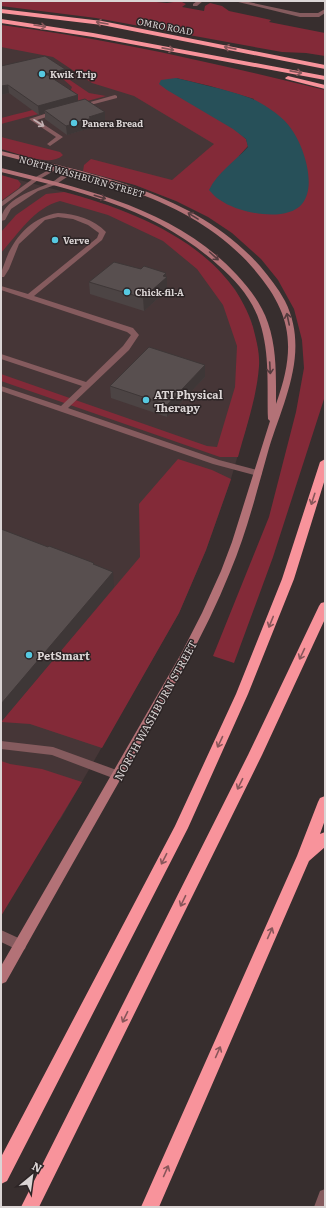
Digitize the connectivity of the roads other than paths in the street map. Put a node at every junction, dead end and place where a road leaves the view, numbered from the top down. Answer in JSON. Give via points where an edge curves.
{"nodes":[{"id":1,"x":200,"y":1,"type":"edge"},
{"id":2,"x":237,"y":1,"type":"edge"},
{"id":3,"x":195,"y":5,"type":"dead end"},
{"id":4,"x":1,"y":11,"type":"edge"},
{"id":5,"x":325,"y":11,"type":"edge"},
{"id":6,"x":1,"y":21,"type":"edge"},
{"id":7,"x":268,"y":55,"type":"junction"},
{"id":8,"x":224,"y":60,"type":"junction"},
{"id":9,"x":325,"y":62,"type":"edge"},
{"id":10,"x":325,"y":67,"type":"edge"},
{"id":11,"x":325,"y":78,"type":"edge"},
{"id":12,"x":325,"y":87,"type":"edge"},
{"id":13,"x":115,"y":96,"type":"dead end"},
{"id":14,"x":70,"y":109,"type":"edge"},
{"id":15,"x":62,"y":111,"type":"edge"},
{"id":16,"x":50,"y":144,"type":"dead end"},
{"id":17,"x":1,"y":153,"type":"edge"},
{"id":18,"x":56,"y":168,"type":"junction"},
{"id":19,"x":1,"y":170,"type":"edge"},
{"id":20,"x":70,"y":172,"type":"junction"},
{"id":21,"x":36,"y":179,"type":"junction"},
{"id":22,"x":53,"y":184,"type":"junction"},
{"id":23,"x":63,"y":186,"type":"junction"},
{"id":24,"x":1,"y":205,"type":"edge"},
{"id":25,"x":2,"y":220,"type":"edge"},
{"id":26,"x":1,"y":275,"type":"edge"},
{"id":27,"x":1,"y":288,"type":"edge"},
{"id":28,"x":29,"y":297,"type":"junction"},
{"id":29,"x":1,"y":356,"type":"edge"},
{"id":30,"x":88,"y":385,"type":"junction"},
{"id":31,"x":1,"y":388,"type":"edge"},
{"id":32,"x":62,"y":410,"type":"junction"},
{"id":33,"x":272,"y":425,"type":"junction"},
{"id":34,"x":325,"y":462,"type":"edge"},
{"id":35,"x":258,"y":473,"type":"junction"},
{"id":36,"x":325,"y":606,"type":"edge"},
{"id":37,"x":1,"y":745,"type":"edge"},
{"id":38,"x":118,"y":775,"type":"junction"},
{"id":39,"x":325,"y":802,"type":"edge"},
{"id":40,"x":325,"y":838,"type":"edge"},
{"id":41,"x":304,"y":856,"type":"junction"},
{"id":42,"x":1,"y":936,"type":"edge"},
{"id":43,"x":20,"y":945,"type":"junction"},
{"id":44,"x":1,"y":978,"type":"edge"},
{"id":45,"x":1,"y":1175,"type":"edge"},
{"id":46,"x":325,"y":1196,"type":"edge"},
{"id":47,"x":30,"y":1207,"type":"edge"},
{"id":48,"x":150,"y":1207,"type":"edge"},
{"id":49,"x":321,"y":1207,"type":"edge"}],
"edges":[{"from":1,"to":3,"type":"street"},
{"from":2,"to":5,"type":"street","via":[[300,15],[319,16]]},
{"from":7,"to":4,"type":"highway","name":"OMRO ROAD","one_way":true,"via":[[95,22]]},
{"from":6,"to":8,"type":"highway","one_way":true},
{"from":7,"to":9,"type":"highway"},
{"from":7,"to":10,"type":"highway","name":"OMRO ROAD"},
{"from":8,"to":11,"type":"highway","one_way":true},
{"from":8,"to":12,"type":"highway","via":[[241,67]]},
{"from":13,"to":14,"type":"street"},
{"from":15,"to":16,"type":"street","one_way":true,"via":[[32,119],[60,137]]},
{"from":17,"to":18,"type":"street","name":"NORTH WASHBURN STREET"},
{"from":18,"to":20,"type":"street","name":"NORTH WASHBURN STREET"},
{"from":18,"to":21,"type":"street"},
{"from":19,"to":21,"type":"street","name":"NORTH WASHBURN STREET"},
{"from":20,"to":22,"type":"street"},
{"from":33,"to":20,"type":"street","name":"NORTH WASHBURN STREET","one_way":true,"via":[[284,394],[292,342],[287,313],[262,273],[223,235],[188,213],[149,195]]},
{"from":21,"to":22,"type":"street","name":"NORTH WASHBURN STREET"},
{"from":21,"to":24,"type":"street"},
{"from":22,"to":23,"type":"street","name":"NORTH WASHBURN STREET"},
{"from":22,"to":25,"type":"street","via":[[36,190],[8,208]]},
{"from":23,"to":25,"type":"street","via":[[40,193]]},
{"from":23,"to":33,"type":"street","name":"NORTH WASHBURN STREET","one_way":true,"via":[[118,203],[180,231],[216,257],[246,289],[264,322],[268,337]]},
{"from":26,"to":28,"type":"street","via":[[20,238],[43,219],[67,216],[88,222],[103,232],[100,239]]},
{"from":27,"to":28,"type":"street"},
{"from":28,"to":30,"type":"street","via":[[130,330],[135,335],[126,348]]},
{"from":29,"to":30,"type":"street"},
{"from":30,"to":32,"type":"street"},
{"from":31,"to":32,"type":"street"},
{"from":32,"to":35,"type":"street","via":[[216,462]]},
{"from":33,"to":35,"type":"street","name":"NORTH WASHBURN STREET"},
{"from":34,"to":45,"type":"highway","one_way":true,"via":[[288,579],[242,694],[181,828]]},
{"from":35,"to":38,"type":"street","name":"NORTH WASHBURN STREET","via":[[236,543],[213,602]]},
{"from":36,"to":47,"type":"highway","one_way":true,"via":[[252,762]]},
{"from":37,"to":38,"type":"street","via":[[53,751]]},
{"from":38,"to":43,"type":"street","name":"NORTH WASHBURN STREET"},
{"from":39,"to":41,"type":"highway"},
{"from":40,"to":41,"type":"highway"},
{"from":48,"to":41,"type":"highway","one_way":true},
{"from":42,"to":43,"type":"street"},
{"from":43,"to":44,"type":"street","name":"NORTH WASHBURN STREET"},
{"from":46,"to":49,"type":"street"}]}
